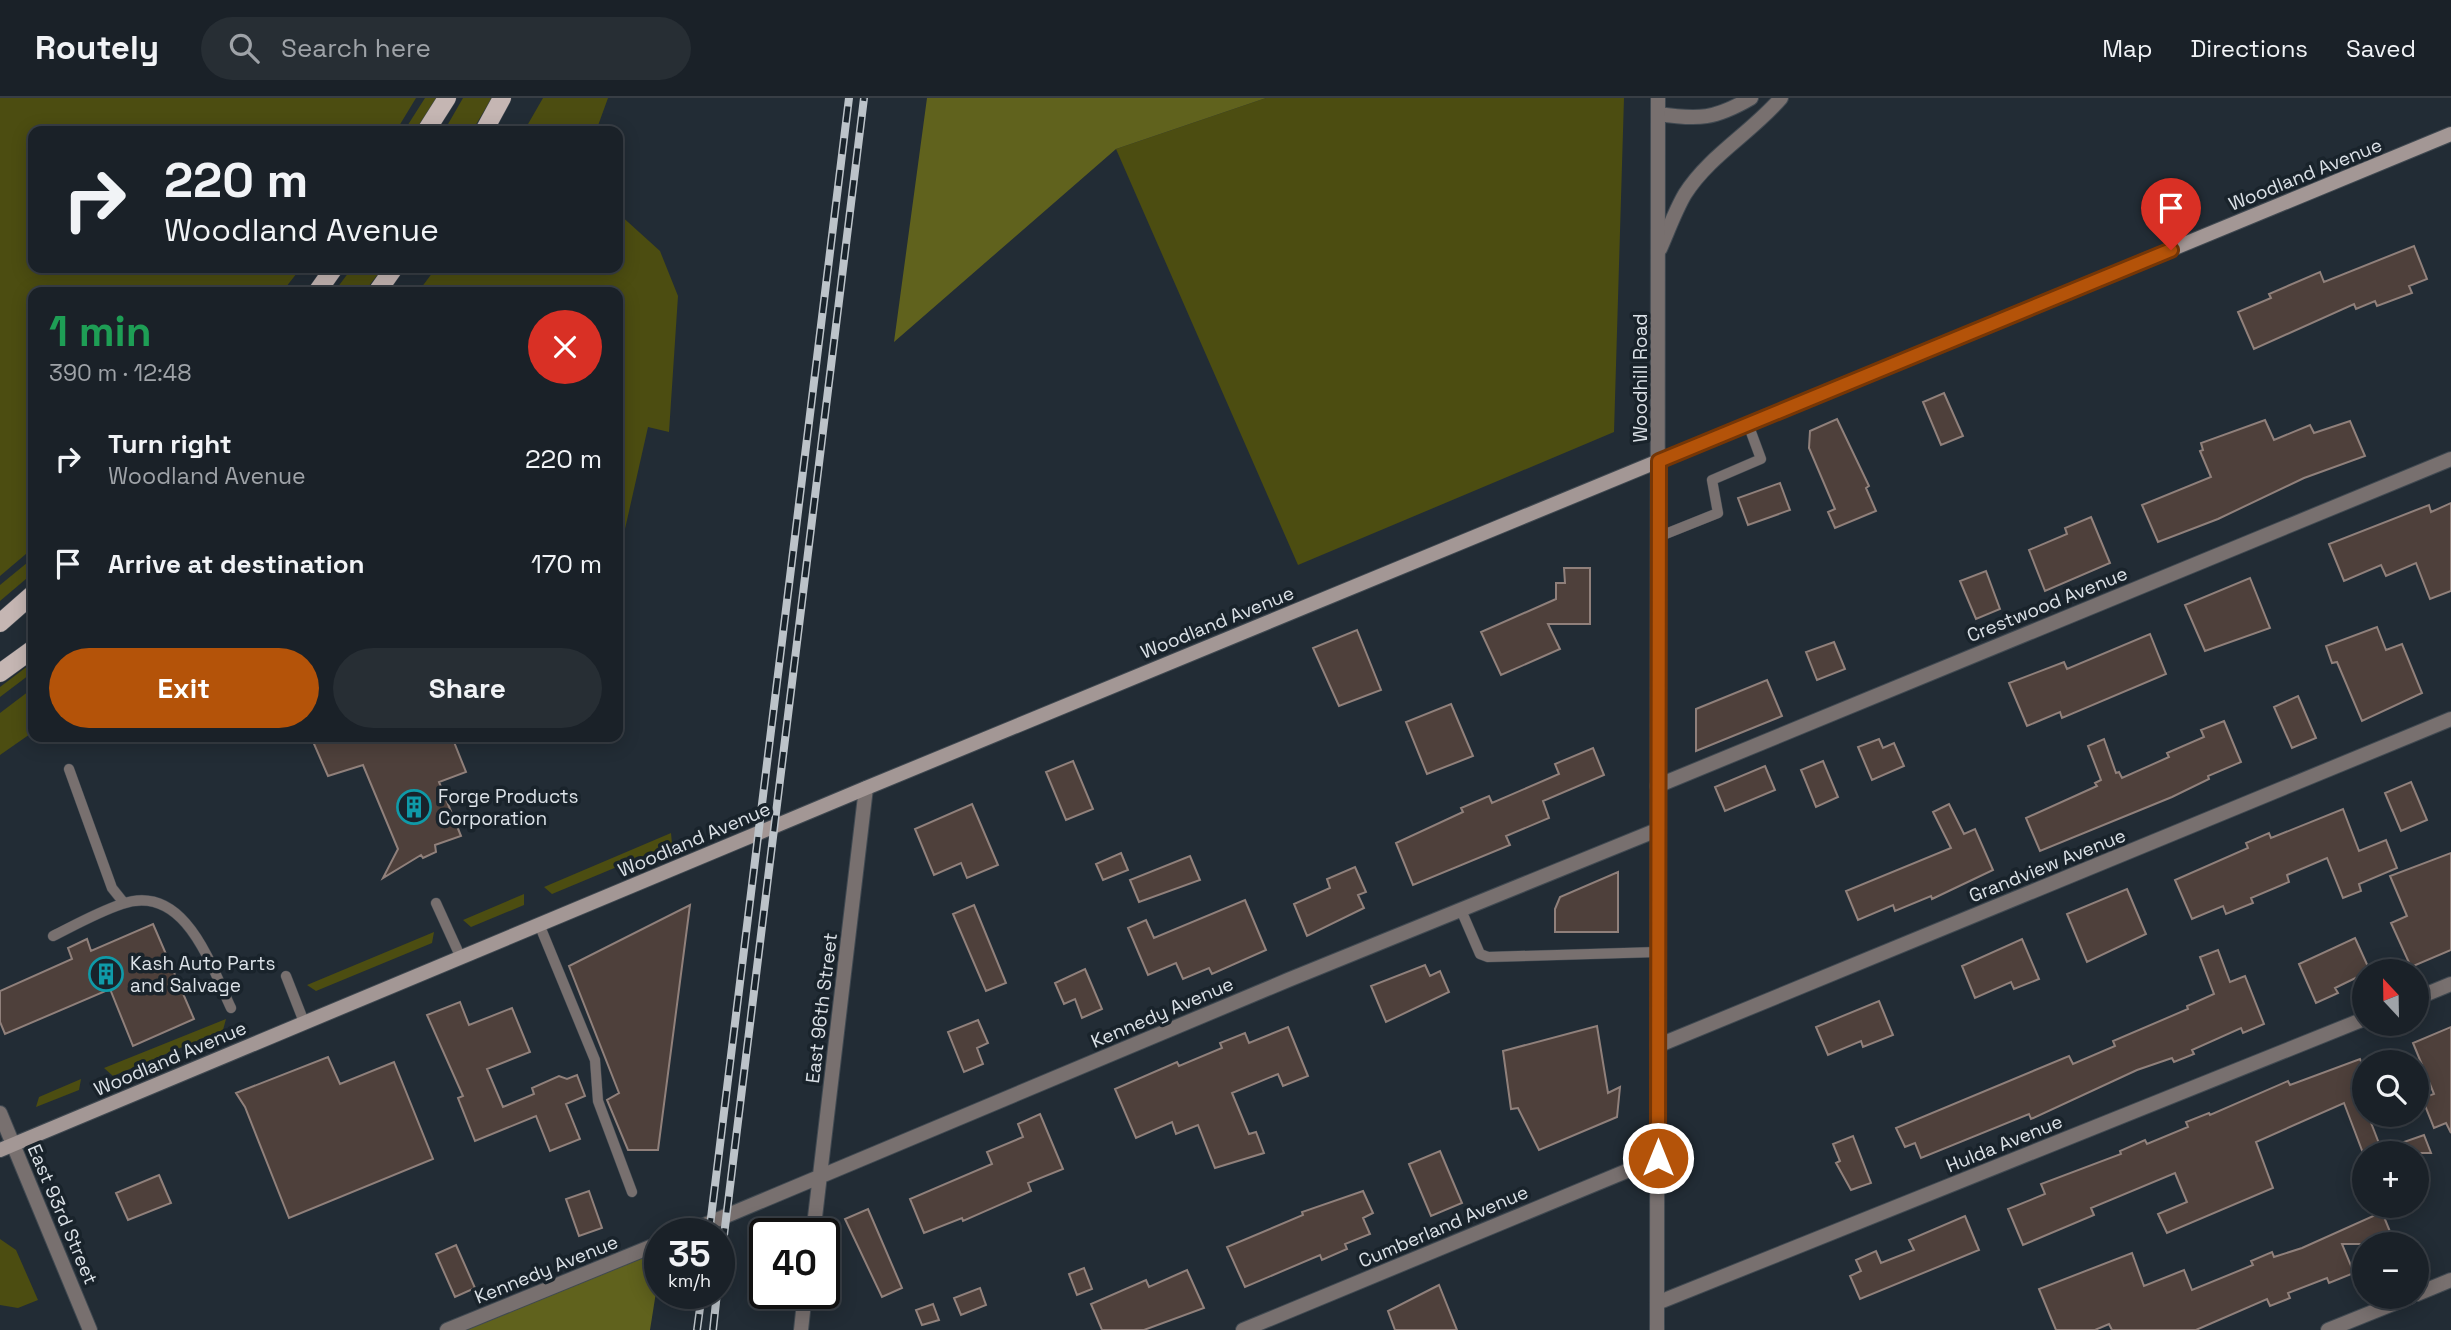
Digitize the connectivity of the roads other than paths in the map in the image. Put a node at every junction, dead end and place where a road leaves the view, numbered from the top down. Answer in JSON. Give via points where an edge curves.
{"nodes":[{"id":1,"x":447,"y":98,"type":"edge"},
{"id":2,"x":502,"y":98,"type":"edge"},
{"id":3,"x":1658,"y":98,"type":"edge"},
{"id":4,"x":1751,"y":98,"type":"edge"},
{"id":5,"x":1781,"y":98,"type":"edge"},
{"id":6,"x":1658,"y":114,"type":"junction"},
{"id":7,"x":429,"y":126,"type":"edge"},
{"id":8,"x":487,"y":126,"type":"edge"},
{"id":9,"x":2451,"y":134,"type":"edge"},
{"id":10,"x":1660,"y":249,"type":"junction"},
{"id":11,"x":1748,"y":424,"type":"junction"},
{"id":12,"x":2451,"y":459,"type":"edge"},
{"id":13,"x":1659,"y":461,"type":"junction"},
{"id":14,"x":1658,"y":537,"type":"junction"},
{"id":15,"x":28,"y":598,"type":"edge"},
{"id":16,"x":0,"y":623,"type":"edge"},
{"id":17,"x":28,"y":653,"type":"edge"},
{"id":18,"x":0,"y":673,"type":"edge"},
{"id":19,"x":2451,"y":719,"type":"edge"},
{"id":20,"x":69,"y":769,"type":"dead end"},
{"id":21,"x":1657,"y":786,"type":"junction"},
{"id":22,"x":866,"y":788,"type":"junction"},
{"id":23,"x":1657,"y":830,"type":"junction"},
{"id":24,"x":124,"y":902,"type":"junction"},
{"id":25,"x":436,"y":903,"type":"dead end"},
{"id":26,"x":1461,"y":910,"type":"junction"},
{"id":27,"x":539,"y":924,"type":"junction"},
{"id":28,"x":53,"y":936,"type":"dead end"},
{"id":29,"x":1657,"y":952,"type":"junction"},
{"id":30,"x":461,"y":958,"type":"junction"},
{"id":31,"x":286,"y":976,"type":"dead end"},
{"id":32,"x":2451,"y":984,"type":"edge"},
{"id":33,"x":2429,"y":993,"type":"edge"},
{"id":34,"x":231,"y":1008,"type":"dead end"},
{"id":35,"x":304,"y":1022,"type":"junction"},
{"id":36,"x":2352,"y":1024,"type":"edge"},
{"id":37,"x":1657,"y":1046,"type":"junction"},
{"id":38,"x":0,"y":1113,"type":"edge"},
{"id":39,"x":6,"y":1147,"type":"edge"},
{"id":40,"x":1658,"y":1158,"type":"junction"},
{"id":41,"x":821,"y":1178,"type":"junction"},
{"id":42,"x":632,"y":1192,"type":"dead end"},
{"id":43,"x":722,"y":1218,"type":"edge"},
{"id":44,"x":815,"y":1218,"type":"edge"},
{"id":45,"x":644,"y":1250,"type":"edge"},
{"id":46,"x":2451,"y":1280,"type":"edge"},
{"id":47,"x":2429,"y":1289,"type":"edge"},
{"id":48,"x":1657,"y":1303,"type":"junction"},
{"id":49,"x":803,"y":1309,"type":"edge"},
{"id":50,"x":2380,"y":1309,"type":"edge"},
{"id":51,"x":90,"y":1330,"type":"edge"},
{"id":52,"x":447,"y":1330,"type":"edge"},
{"id":53,"x":800,"y":1330,"type":"edge"},
{"id":54,"x":1243,"y":1330,"type":"edge"},
{"id":55,"x":1657,"y":1330,"type":"edge"},
{"id":56,"x":2328,"y":1330,"type":"edge"}],
"edges":[{"from":1,"to":7,"type":"main road"},
{"from":2,"to":8,"type":"main road"},
{"from":3,"to":6,"type":"street","name":"Woodhill Road"},
{"from":4,"to":6,"type":"street","via":[[1707,118]]},
{"from":5,"to":10,"type":"street","via":[[1720,154],[1685,194]]},
{"from":6,"to":10,"type":"street","name":"Woodhill Road"},
{"from":9,"to":11,"type":"main road","name":"Woodland Avenue"},
{"from":10,"to":13,"type":"street","name":"Woodhill Road"},
{"from":11,"to":13,"type":"main road","name":"Woodland Avenue"},
{"from":11,"to":14,"type":"lane","via":[[1761,459],[1712,480],[1718,513]]},
{"from":12,"to":21,"type":"street","name":"Crestwood Avenue"},
{"from":13,"to":14,"type":"street","name":"Woodhill Road"},
{"from":13,"to":22,"type":"main road","name":"Woodland Avenue"},
{"from":14,"to":21,"type":"street","name":"Woodhill Road"},
{"from":15,"to":16,"type":"main road"},
{"from":17,"to":18,"type":"main road"},
{"from":19,"to":37,"type":"street","name":"Grandview Avenue"},
{"from":20,"to":24,"type":"lane","via":[[112,888]]},
{"from":21,"to":23,"type":"street","name":"Woodhill Road"},
{"from":22,"to":27,"type":"main road","name":"Woodland Avenue"},
{"from":22,"to":41,"type":"street","name":"East 96th Street"},
{"from":23,"to":26,"type":"street","name":"Kennedy Avenue"},
{"from":23,"to":29,"type":"street","name":"Woodhill Road"},
{"from":24,"to":28,"type":"lane"},
{"from":24,"to":34,"type":"lane","via":[[159,904],[185,920]]},
{"from":25,"to":30,"type":"lane"},
{"from":26,"to":29,"type":"lane","via":[[1480,954],[1488,957]]},
{"from":26,"to":41,"type":"street","name":"Kennedy Avenue"},
{"from":27,"to":30,"type":"main road","name":"Woodland Avenue"},
{"from":27,"to":42,"type":"lane","via":[[595,1060],[598,1101]]},
{"from":29,"to":37,"type":"street","name":"Woodhill Road"},
{"from":30,"to":35,"type":"main road","name":"Woodland Avenue"},
{"from":31,"to":35,"type":"lane"},
{"from":32,"to":33,"type":"street"},
{"from":35,"to":39,"type":"main road","name":"Woodland Avenue"},
{"from":36,"to":48,"type":"street","name":"Hulda Avenue"},
{"from":37,"to":40,"type":"street","name":"Woodhill Road"},
{"from":38,"to":39,"type":"street","name":"East 93rd Street"},
{"from":39,"to":51,"type":"street","name":"East 93rd Street"},
{"from":40,"to":48,"type":"street","name":"Woodhill Road"},
{"from":40,"to":54,"type":"street","name":"Cumberland Avenue"},
{"from":41,"to":43,"type":"street","name":"Kennedy Avenue"},
{"from":41,"to":44,"type":"street","name":"East 96th Street"},
{"from":45,"to":52,"type":"street","name":"Kennedy Avenue"},
{"from":46,"to":47,"type":"street"},
{"from":48,"to":55,"type":"street","name":"Woodhill Road"},
{"from":49,"to":53,"type":"street"},
{"from":50,"to":56,"type":"street"}]}
